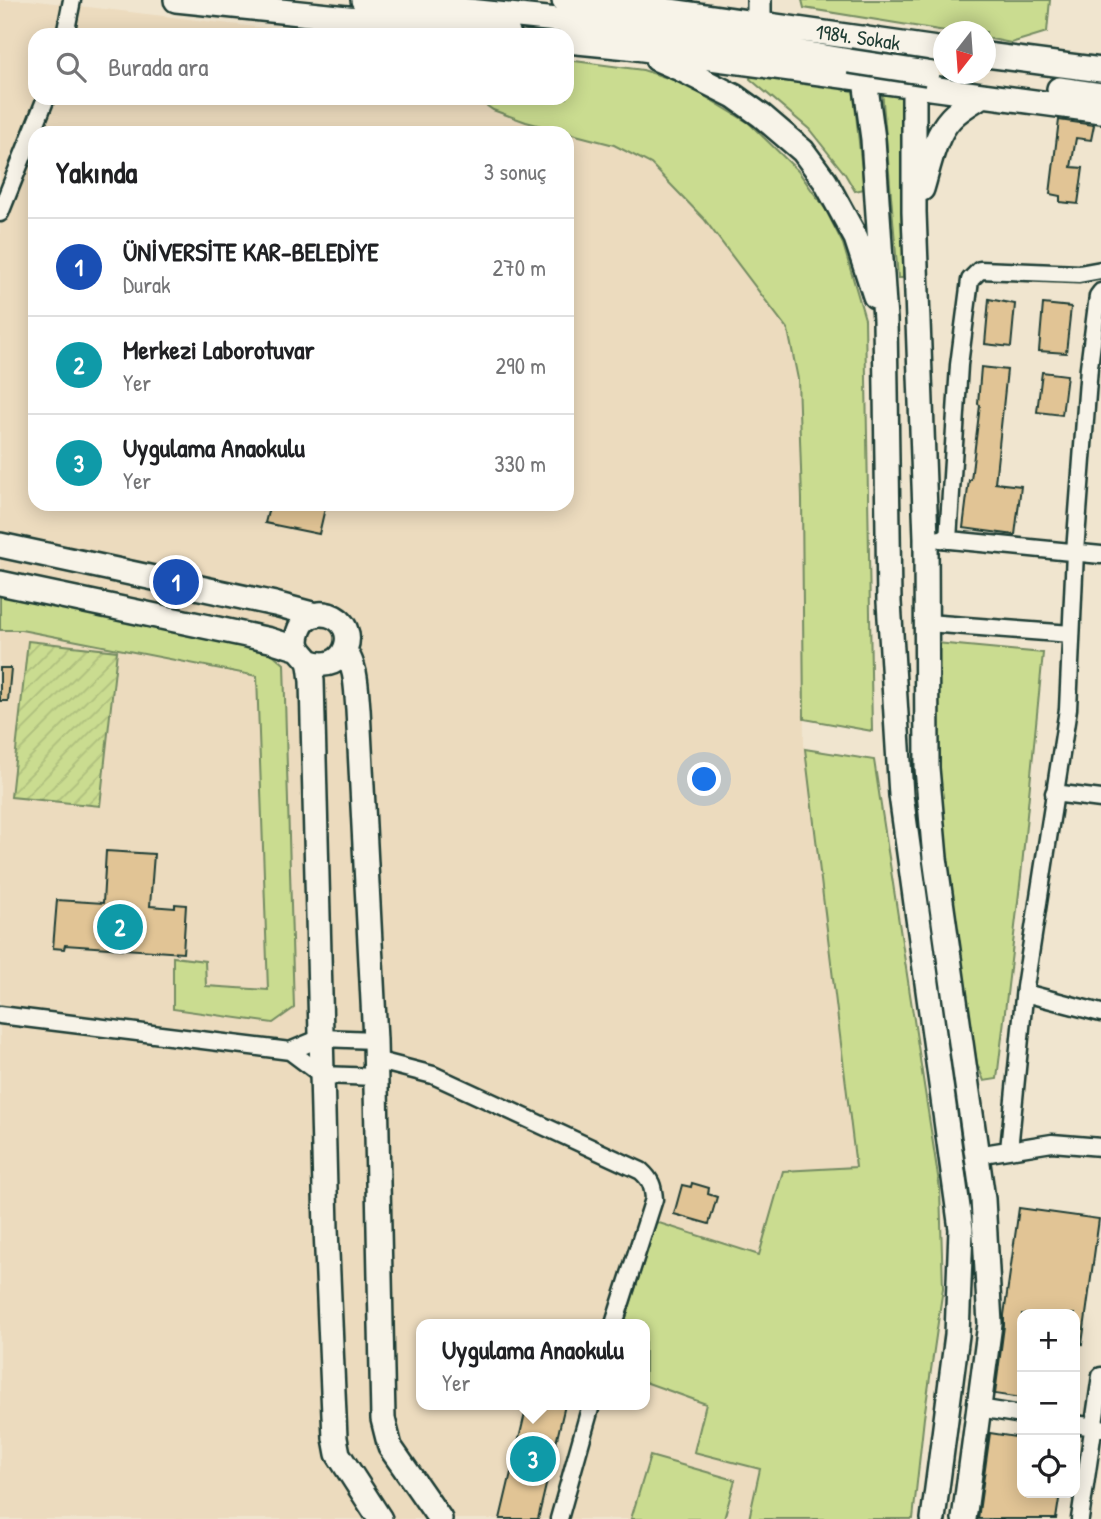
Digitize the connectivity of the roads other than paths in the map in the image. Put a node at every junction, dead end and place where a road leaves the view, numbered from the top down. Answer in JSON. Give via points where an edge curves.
{"nodes":[{"id":1,"x":72,"y":0,"type":"edge"},
{"id":2,"x":176,"y":0,"type":"edge"},
{"id":3,"x":363,"y":0,"type":"edge"},
{"id":4,"x":564,"y":0,"type":"edge"},
{"id":5,"x":759,"y":0,"type":"edge"},
{"id":6,"x":642,"y":4,"type":"edge"},
{"id":7,"x":759,"y":23,"type":"junction"},
{"id":8,"x":66,"y":28,"type":"edge"},
{"id":9,"x":442,"y":28,"type":"edge"},
{"id":10,"x":864,"y":38,"type":"junction"},
{"id":11,"x":574,"y":42,"type":"edge"},
{"id":12,"x":915,"y":46,"type":"junction"},
{"id":13,"x":628,"y":47,"type":"junction"},
{"id":14,"x":933,"y":49,"type":"edge"},
{"id":15,"x":996,"y":57,"type":"edge"},
{"id":16,"x":1101,"y":71,"type":"edge"},
{"id":17,"x":865,"y":80,"type":"junction"},
{"id":18,"x":921,"y":80,"type":"junction"},
{"id":19,"x":982,"y":95,"type":"junction"},
{"id":20,"x":1101,"y":95,"type":"edge"},
{"id":21,"x":43,"y":105,"type":"edge"},
{"id":22,"x":1101,"y":111,"type":"edge"},
{"id":23,"x":35,"y":126,"type":"edge"},
{"id":24,"x":28,"y":143,"type":"edge"},
{"id":25,"x":914,"y":212,"type":"junction"},
{"id":26,"x":0,"y":213,"type":"edge"},
{"id":27,"x":1101,"y":270,"type":"edge"},
{"id":28,"x":1101,"y":292,"type":"edge"},
{"id":29,"x":886,"y":329,"type":"junction"},
{"id":30,"x":1096,"y":361,"type":"edge"},
{"id":31,"x":937,"y":539,"type":"junction"},
{"id":32,"x":0,"y":545,"type":"edge"},
{"id":33,"x":1075,"y":552,"type":"junction"},
{"id":34,"x":1101,"y":555,"type":"edge"},
{"id":35,"x":0,"y":583,"type":"edge"},
{"id":36,"x":316,"y":615,"type":"junction"},
{"id":37,"x":927,"y":623,"type":"junction"},
{"id":38,"x":1071,"y":634,"type":"junction"},
{"id":39,"x":345,"y":651,"type":"junction"},
{"id":40,"x":304,"y":655,"type":"junction"},
{"id":41,"x":1054,"y":793,"type":"junction"},
{"id":42,"x":1101,"y":799,"type":"edge"},
{"id":43,"x":1025,"y":993,"type":"junction"},
{"id":44,"x":1101,"y":1013,"type":"edge"},
{"id":45,"x":0,"y":1015,"type":"edge"},
{"id":46,"x":321,"y":1038,"type":"junction"},
{"id":47,"x":290,"y":1051,"type":"junction"},
{"id":48,"x":375,"y":1059,"type":"junction"},
{"id":49,"x":322,"y":1075,"type":"junction"},
{"id":50,"x":1101,"y":1147,"type":"edge"},
{"id":51,"x":1009,"y":1150,"type":"junction"},
{"id":52,"x":977,"y":1155,"type":"junction"},
{"id":53,"x":616,"y":1319,"type":"edge"},
{"id":54,"x":1101,"y":1376,"type":"edge"},
{"id":55,"x":979,"y":1408,"type":"junction"},
{"id":56,"x":590,"y":1410,"type":"edge"},
{"id":57,"x":1017,"y":1414,"type":"edge"},
{"id":58,"x":1080,"y":1424,"type":"edge"},
{"id":59,"x":1098,"y":1427,"type":"edge"},
{"id":60,"x":380,"y":1519,"type":"edge"},
{"id":61,"x":440,"y":1519,"type":"edge"},
{"id":62,"x":559,"y":1519,"type":"edge"},
{"id":63,"x":933,"y":1519,"type":"edge"},
{"id":64,"x":964,"y":1519,"type":"edge"},
{"id":65,"x":1080,"y":1519,"type":"edge"}],
"edges":[{"from":1,"to":8,"type":"street"},
{"from":2,"to":9,"type":"main road"},
{"from":3,"to":18,"type":"main road","bridge":true,"via":[[683,33],[849,61]]},
{"from":4,"to":6,"type":"main road","name":"1984. Sokak"},
{"from":5,"to":7,"type":"main road"},
{"from":6,"to":7,"type":"main road","name":"1984. Sokak"},
{"from":7,"to":10,"type":"main road","name":"1984. Sokak"},
{"from":10,"to":12,"type":"main road","name":"1984. Sokak"},
{"from":10,"to":17,"type":"main road"},
{"from":11,"to":13,"type":"main road"},
{"from":12,"to":14,"type":"main road","name":"1984. Sokak"},
{"from":12,"to":18,"type":"main road"},
{"from":13,"to":17,"type":"main road"},
{"from":13,"to":29,"type":"main road","via":[[734,96],[803,151],[856,238]]},
{"from":15,"to":16,"type":"main road"},
{"from":17,"to":18,"type":"main road"},
{"from":17,"to":29,"type":"main road"},
{"from":18,"to":19,"type":"main road"},
{"from":18,"to":20,"type":"main road"},
{"from":18,"to":25,"type":"main road"},
{"from":19,"to":22,"type":"main road"},
{"from":19,"to":25,"type":"main road","via":[[952,117],[940,133]]},
{"from":21,"to":23,"type":"street"},
{"from":24,"to":26,"type":"street"},
{"from":25,"to":31,"type":"main road"},
{"from":27,"to":31,"type":"street","via":[[1079,274],[980,270],[970,281]]},
{"from":28,"to":30,"type":"street"},
{"from":29,"to":63,"type":"main road","via":[[889,602],[901,795],[961,1229],[957,1335]]},
{"from":30,"to":33,"type":"street"},
{"from":31,"to":33,"type":"street"},
{"from":31,"to":37,"type":"main road"},
{"from":32,"to":36,"type":"main road"},
{"from":33,"to":34,"type":"street"},
{"from":33,"to":38,"type":"street"},
{"from":35,"to":40,"type":"main road","via":[[270,640]]},
{"from":36,"to":39,"type":"main road","via":[[332,616],[344,627]]},
{"from":36,"to":40,"type":"main road","via":[[300,627],[297,639]]},
{"from":37,"to":38,"type":"street"},
{"from":37,"to":52,"type":"main road","via":[[927,768],[933,832]]},
{"from":38,"to":41,"type":"street","via":[[1068,709]]},
{"from":39,"to":40,"type":"main road","via":[[325,664],[316,664]]},
{"from":39,"to":48,"type":"main road","via":[[355,672],[358,709]]},
{"from":40,"to":46,"type":"main road","via":[[312,681]]},
{"from":41,"to":42,"type":"street"},
{"from":41,"to":43,"type":"street"},
{"from":43,"to":44,"type":"street"},
{"from":43,"to":51,"type":"street"},
{"from":45,"to":47,"type":"street"},
{"from":46,"to":47,"type":"street"},
{"from":46,"to":48,"type":"street"},
{"from":46,"to":49,"type":"main road"},
{"from":47,"to":49,"type":"street"},
{"from":48,"to":49,"type":"street"},
{"from":48,"to":53,"type":"street","via":[[433,1075],[649,1178],[654,1199]]},
{"from":48,"to":61,"type":"main road","via":[[383,1419],[390,1447]]},
{"from":49,"to":60,"type":"main road","via":[[335,1438],[338,1454]]},
{"from":50,"to":51,"type":"street","via":[[1052,1143]]},
{"from":51,"to":52,"type":"street"},
{"from":52,"to":55,"type":"main road","via":[[990,1324]]},
{"from":54,"to":59,"type":"street"},
{"from":55,"to":57,"type":"street"},
{"from":55,"to":64,"type":"main road"},
{"from":56,"to":62,"type":"street"},
{"from":58,"to":59,"type":"street"},
{"from":59,"to":65,"type":"street"}]}
